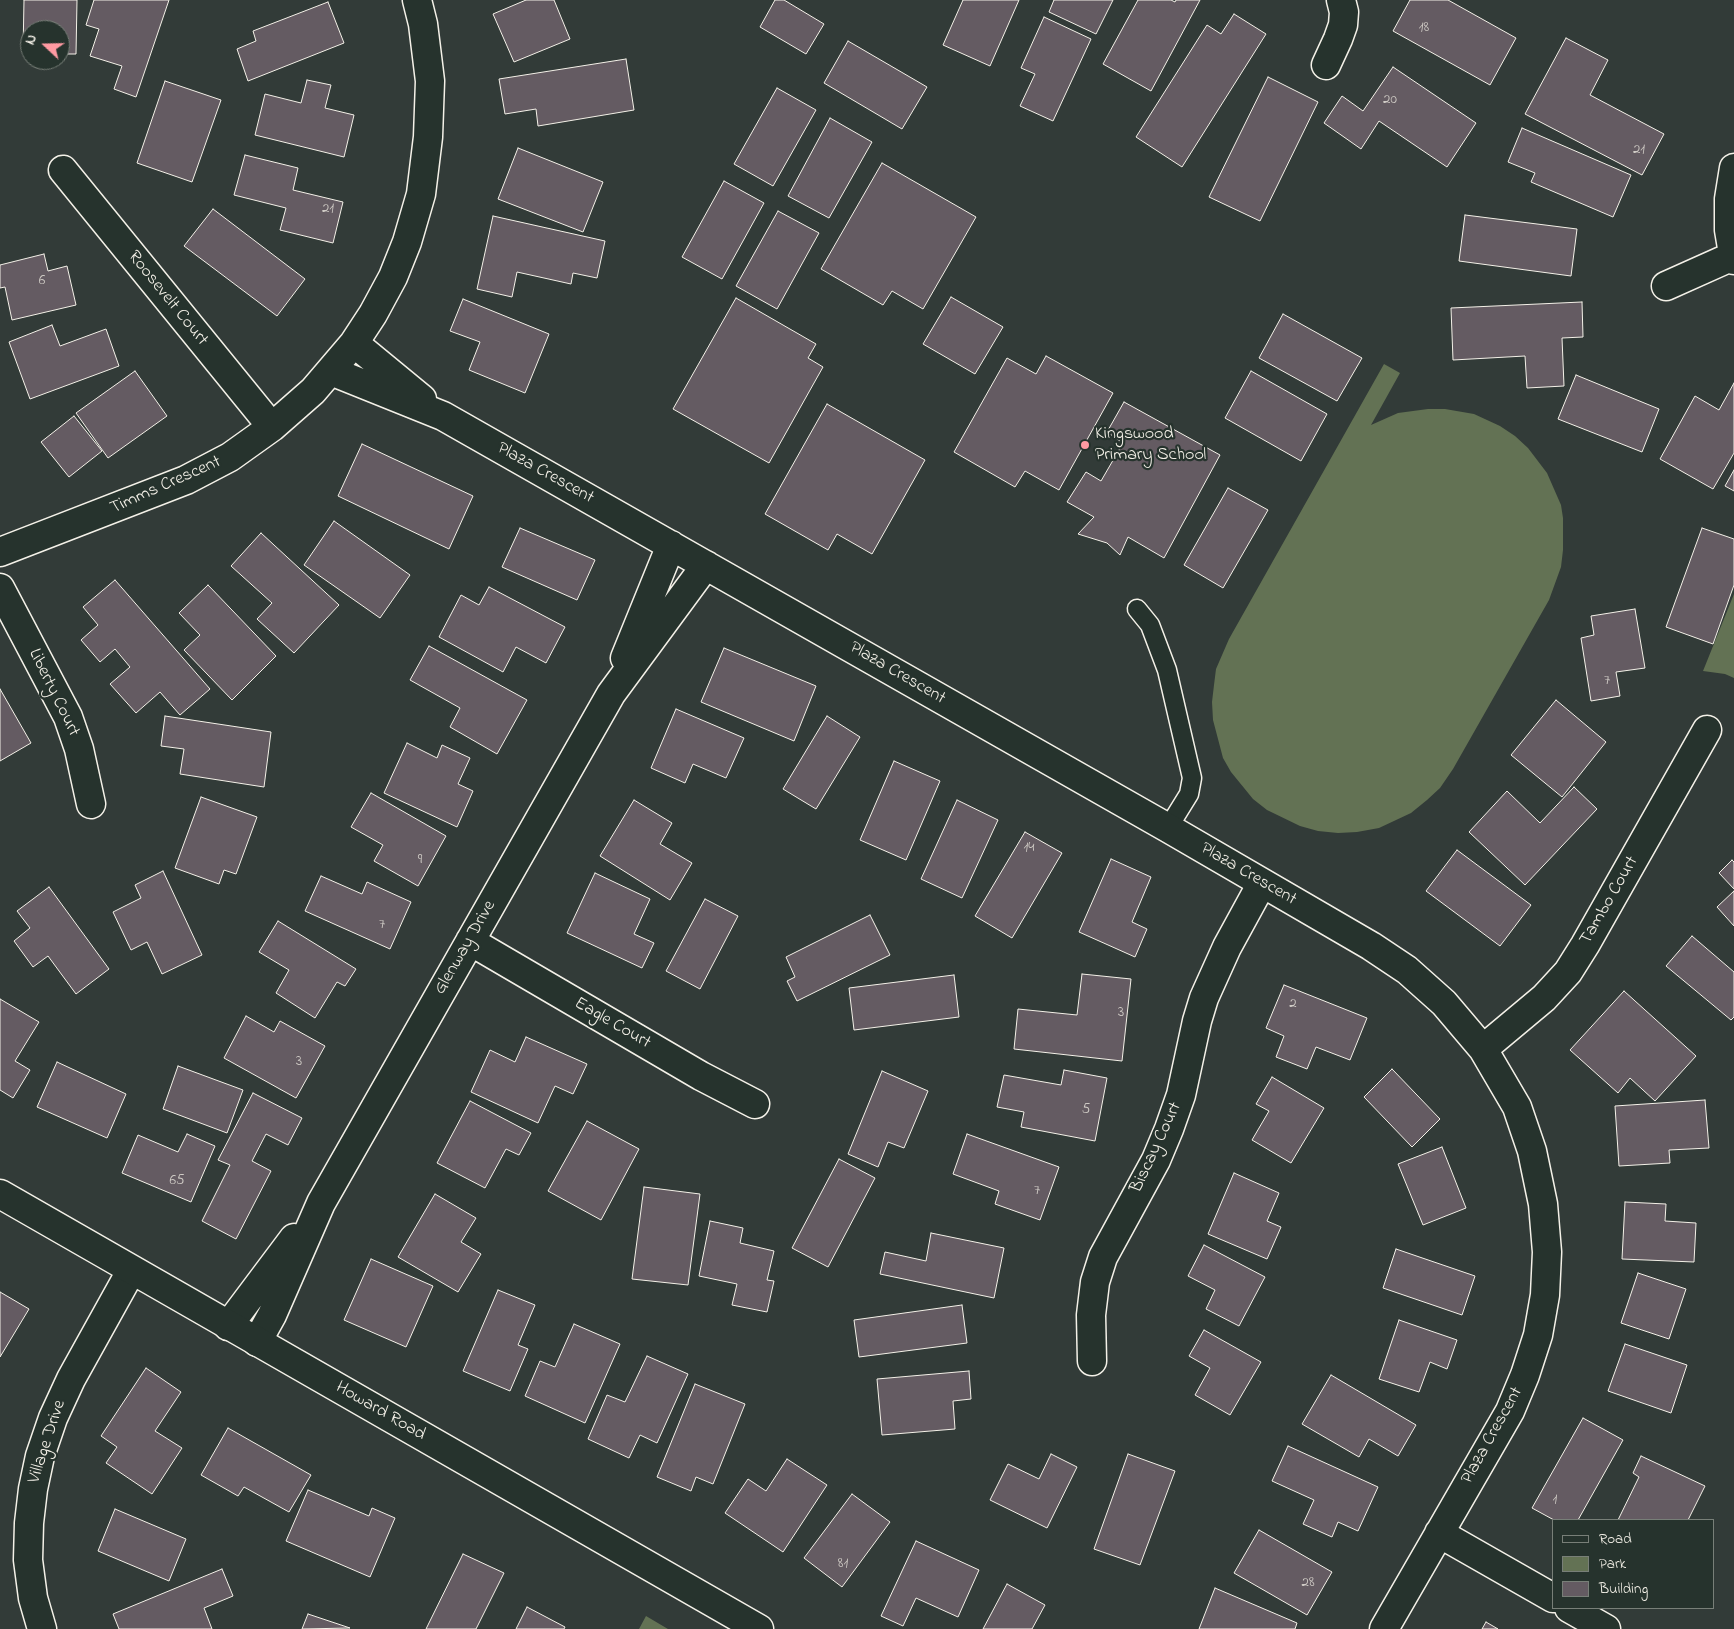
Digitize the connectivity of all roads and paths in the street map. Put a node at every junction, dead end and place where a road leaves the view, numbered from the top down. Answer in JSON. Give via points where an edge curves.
{"nodes":[{"id":1,"x":417,"y":0,"type":"edge"},
{"id":2,"x":1341,"y":0,"type":"edge"},
{"id":3,"x":1326,"y":64,"type":"dead end"},
{"id":4,"x":1734,"y":168,"type":"edge"},
{"id":5,"x":63,"y":170,"type":"dead end"},
{"id":6,"x":1733,"y":258,"type":"edge"},
{"id":7,"x":1666,"y":286,"type":"dead end"},
{"id":8,"x":354,"y":343,"type":"junction"},
{"id":9,"x":331,"y":371,"type":"junction"},
{"id":10,"x":443,"y":416,"type":"junction"},
{"id":11,"x":272,"y":427,"type":"junction"},
{"id":12,"x":671,"y":545,"type":"junction"},
{"id":13,"x":0,"y":552,"type":"edge"},
{"id":14,"x":706,"y":565,"type":"junction"},
{"id":15,"x":0,"y":588,"type":"edge"},
{"id":16,"x":1137,"y":609,"type":"dead end"},
{"id":17,"x":610,"y":694,"type":"junction"},
{"id":18,"x":1707,"y":730,"type":"dead end"},
{"id":19,"x":91,"y":804,"type":"dead end"},
{"id":20,"x":1168,"y":828,"type":"junction"},
{"id":21,"x":1262,"y":883,"type":"junction"},
{"id":22,"x":470,"y":941,"type":"junction"},
{"id":23,"x":1483,"y":1049,"type":"junction"},
{"id":24,"x":755,"y":1104,"type":"dead end"},
{"id":25,"x":0,"y":1194,"type":"edge"},
{"id":26,"x":320,"y":1202,"type":"junction"},
{"id":27,"x":131,"y":1271,"type":"junction"},
{"id":28,"x":228,"y":1326,"type":"junction"},
{"id":29,"x":257,"y":1342,"type":"junction"},
{"id":30,"x":1092,"y":1361,"type":"dead end"},
{"id":31,"x":1438,"y":1533,"type":"junction"},
{"id":32,"x":1552,"y":1597,"type":"edge"},
{"id":33,"x":1571,"y":1609,"type":"edge"},
{"id":34,"x":42,"y":1629,"type":"edge"},
{"id":35,"x":759,"y":1629,"type":"edge"},
{"id":36,"x":1384,"y":1629,"type":"edge"},
{"id":37,"x":1606,"y":1629,"type":"edge"}],
"edges":[{"from":1,"to":8,"type":"street","name":"Timms Crescent","via":[[430,81],[421,194],[393,278]]},
{"from":2,"to":3,"type":"street","via":[[1343,25]]},
{"from":4,"to":6,"type":"street","via":[[1729,199]]},
{"from":5,"to":11,"type":"street","name":"Roosevelt Court"},
{"from":6,"to":7,"type":"street"},
{"from":8,"to":9,"type":"street","name":"Timms Crescent"},
{"from":8,"to":10,"type":"street","name":"Plaza Crescent"},
{"from":9,"to":10,"type":"street","name":"Plaza Crescent"},
{"from":9,"to":11,"type":"street","name":"Timms Crescent"},
{"from":10,"to":12,"type":"street","name":"Plaza Crescent"},
{"from":11,"to":13,"type":"street","name":"Timms Crescent","via":[[230,458],[186,480]]},
{"from":12,"to":14,"type":"street","name":"Plaza Crescent"},
{"from":12,"to":17,"type":"street","name":"Glenway Drive"},
{"from":14,"to":17,"type":"street","name":"Glenway Drive"},
{"from":14,"to":20,"type":"street","name":"Plaza Crescent"},
{"from":15,"to":19,"type":"street","name":"Liberty Court","via":[[68,717]]},
{"from":16,"to":20,"type":"lane","via":[[1150,625],[1168,670],[1192,778],[1189,794]]},
{"from":17,"to":22,"type":"street","name":"Glenway Drive"},
{"from":18,"to":23,"type":"street","name":"Tambo Court","via":[[1568,972],[1544,998]]},
{"from":20,"to":21,"type":"street","name":"Plaza Crescent"},
{"from":21,"to":23,"type":"street","name":"Plaza Crescent","via":[[1406,970],[1444,1003]]},
{"from":21,"to":30,"type":"street","name":"Biscay Court","via":[[1204,998],[1181,1095],[1156,1160],[1103,1257],[1095,1282],[1091,1315]]},
{"from":22,"to":24,"type":"street","name":"Eagle Court","via":[[701,1076]]},
{"from":22,"to":26,"type":"street","name":"Glenway Drive"},
{"from":23,"to":31,"type":"street","name":"Plaza Crescent","via":[[1517,1107],[1532,1151],[1547,1252],[1545,1295],[1538,1335],[1510,1411]]},
{"from":25,"to":27,"type":"street","name":"Howard Road"},
{"from":26,"to":28,"type":"street","name":"Glenway Drive"},
{"from":26,"to":29,"type":"street","name":"Glenway Drive","via":[[272,1315]]},
{"from":27,"to":28,"type":"street","name":"Howard Road"},
{"from":27,"to":34,"type":"street","name":"Village Drive","via":[[71,1379],[40,1456],[29,1523],[28,1560],[33,1598]]},
{"from":28,"to":29,"type":"street","name":"Howard Road"},
{"from":29,"to":35,"type":"street","name":"Howard Road"},
{"from":31,"to":32,"type":"street"},
{"from":31,"to":36,"type":"street","name":"Plaza Crescent"},
{"from":33,"to":37,"type":"street"}]}
